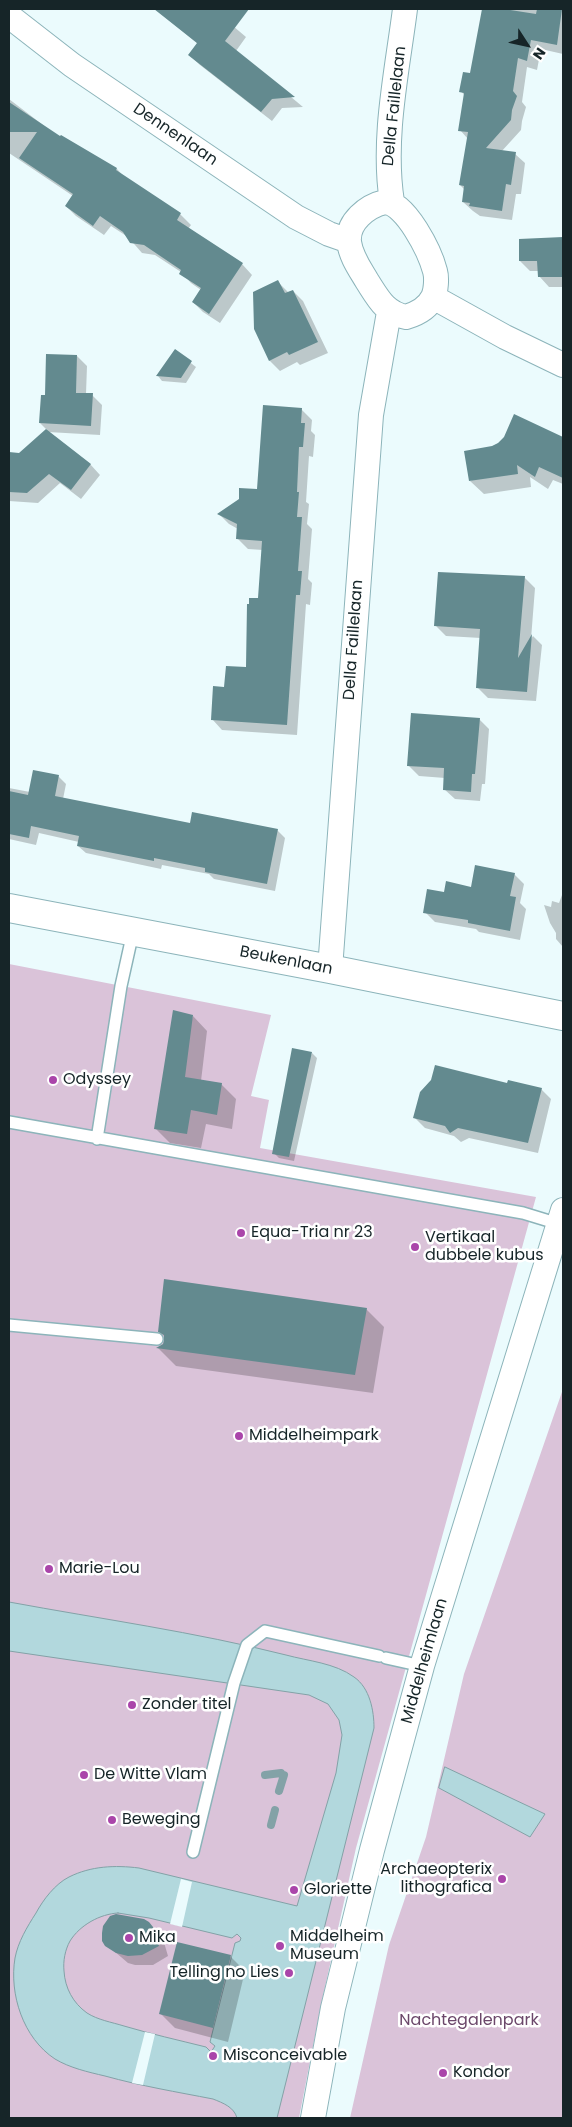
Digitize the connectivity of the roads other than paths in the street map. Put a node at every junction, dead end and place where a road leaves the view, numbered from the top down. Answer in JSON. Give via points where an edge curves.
{"nodes":[{"id":1,"x":405,"y":9,"type":"edge"},
{"id":2,"x":9,"y":16,"type":"edge"},
{"id":3,"x":392,"y":202,"type":"junction"},
{"id":4,"x":349,"y":241,"type":"junction"},
{"id":5,"x":433,"y":297,"type":"junction"},
{"id":6,"x":389,"y":312,"type":"junction"},
{"id":7,"x":563,"y":365,"type":"edge"},
{"id":8,"x":9,"y":908,"type":"edge"},
{"id":9,"x":133,"y":932,"type":"junction"},
{"id":10,"x":330,"y":969,"type":"junction"},
{"id":11,"x":563,"y":1016,"type":"edge"},
{"id":12,"x":9,"y":1122,"type":"edge"},
{"id":13,"x":97,"y":1139,"type":"junction"},
{"id":14,"x":561,"y":1217,"type":"edge"},
{"id":15,"x":9,"y":1325,"type":"edge"},
{"id":16,"x":157,"y":1339,"type":"dead end"},
{"id":17,"x":422,"y":1666,"type":"junction"},
{"id":18,"x":193,"y":1852,"type":"dead end"},
{"id":19,"x":313,"y":2118,"type":"edge"}],
"edges":[{"from":1,"to":3,"type":"street","name":"Della Faillelaan","via":[[390,129],[388,178]]},
{"from":2,"to":4,"type":"street","name":"Dennenlaan","via":[[72,65],[296,217]]},
{"from":3,"to":4,"type":"street","via":[[377,204],[364,211],[351,230]]},
{"from":3,"to":5,"type":"street","via":[[416,231],[433,265],[436,282]]},
{"from":4,"to":6,"type":"street","via":[[353,257]]},
{"from":5,"to":6,"type":"street","via":[[413,315],[406,317]]},
{"from":5,"to":7,"type":"street"},
{"from":6,"to":10,"type":"street","name":"Della Faillelaan","via":[[371,415]]},
{"from":8,"to":9,"type":"street","name":"Beukenlaan"},
{"from":9,"to":10,"type":"street","name":"Beukenlaan"},
{"from":9,"to":13,"type":"lane","via":[[121,986]]},
{"from":10,"to":11,"type":"street","name":"Beukenlaan"},
{"from":12,"to":13,"type":"lane"},
{"from":13,"to":14,"type":"lane"},
{"from":14,"to":17,"type":"street","name":"Middelheimlaan"},
{"from":15,"to":16,"type":"lane"},
{"from":17,"to":18,"type":"lane","via":[[265,1630],[246,1645]]},
{"from":17,"to":19,"type":"street","name":"Middelheimlaan","via":[[333,2008]]}]}
